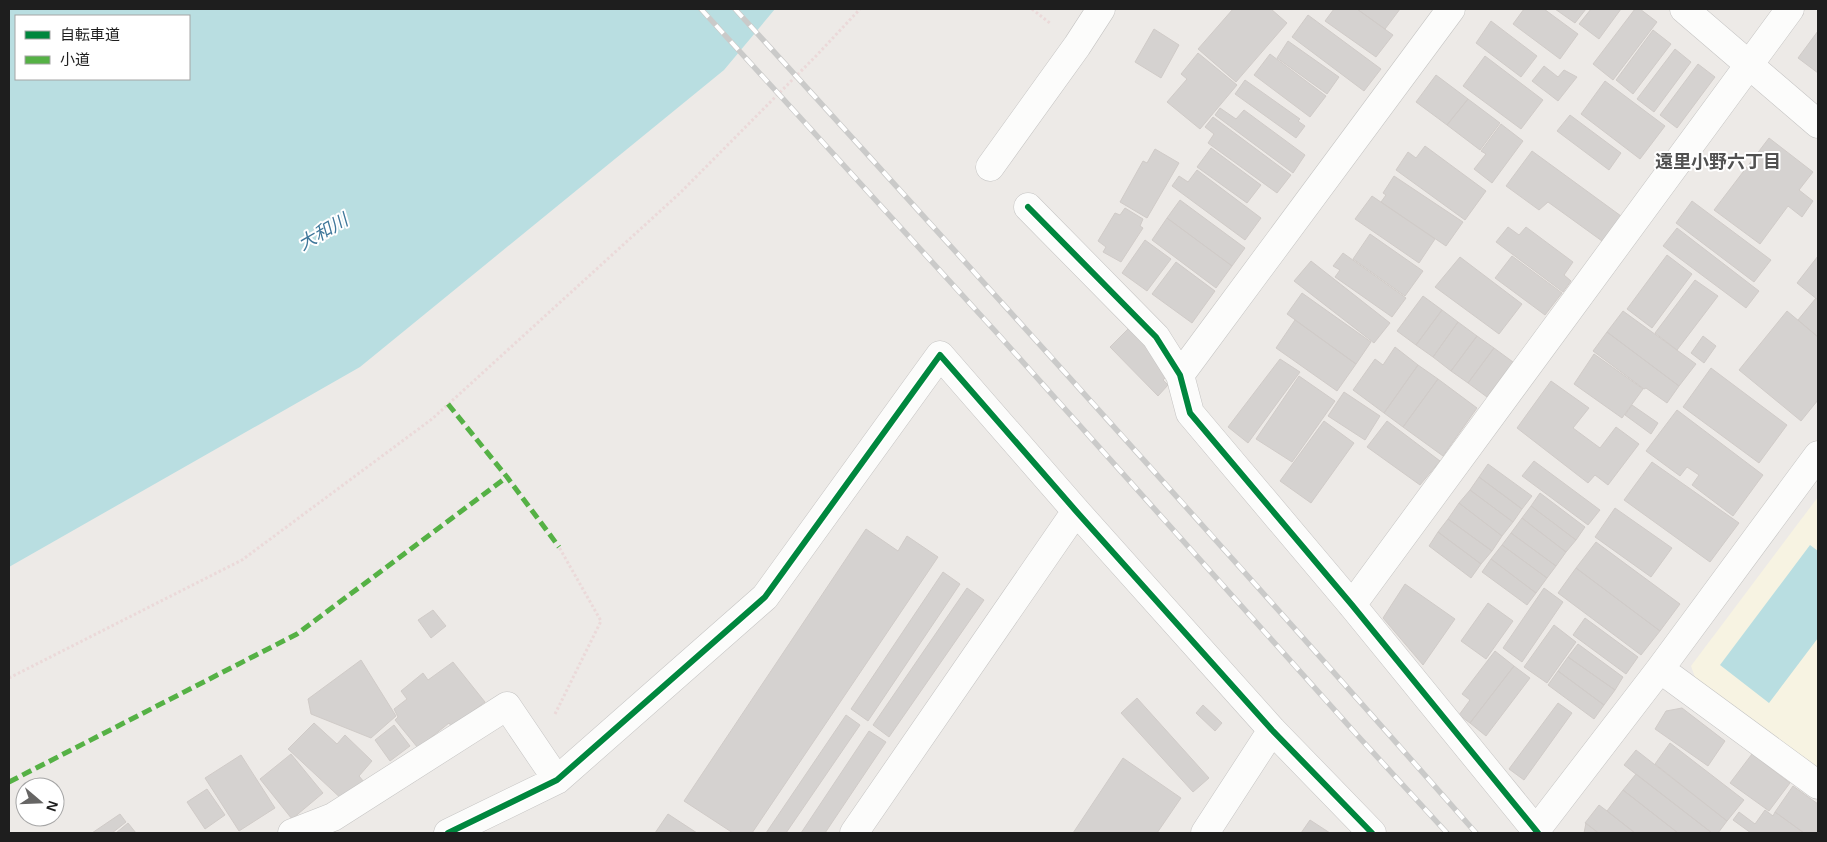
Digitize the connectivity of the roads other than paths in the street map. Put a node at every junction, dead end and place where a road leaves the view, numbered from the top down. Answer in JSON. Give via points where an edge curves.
{"nodes":[{"id":1,"x":1102,"y":9,"type":"edge"},
{"id":2,"x":1450,"y":9,"type":"edge"},
{"id":3,"x":1684,"y":9,"type":"edge"},
{"id":4,"x":1790,"y":9,"type":"edge"},
{"id":5,"x":1749,"y":64,"type":"junction"},
{"id":6,"x":1818,"y":124,"type":"edge"},
{"id":7,"x":990,"y":167,"type":"dead end"},
{"id":8,"x":1028,"y":207,"type":"dead end"},
{"id":9,"x":1180,"y":375,"type":"junction"},
{"id":10,"x":1818,"y":455,"type":"edge"},
{"id":11,"x":1076,"y":511,"type":"junction"},
{"id":12,"x":1352,"y":605,"type":"junction"},
{"id":13,"x":1660,"y":669,"type":"junction"},
{"id":14,"x":1272,"y":730,"type":"junction"},
{"id":15,"x":567,"y":772,"type":"junction"},
{"id":16,"x":1818,"y":785,"type":"edge"},
{"id":17,"x":1536,"y":832,"type":"edge"},
{"id":18,"x":292,"y":833,"type":"edge"},
{"id":19,"x":448,"y":833,"type":"edge"},
{"id":20,"x":854,"y":833,"type":"edge"},
{"id":21,"x":1205,"y":833,"type":"edge"},
{"id":22,"x":1372,"y":833,"type":"edge"}],
"edges":[{"from":1,"to":7,"type":"street"},
{"from":2,"to":9,"type":"street"},
{"from":3,"to":5,"type":"street"},
{"from":4,"to":5,"type":"street"},
{"from":5,"to":6,"type":"street"},
{"from":5,"to":12,"type":"street"},
{"from":8,"to":9,"type":"street","via":[[1156,336]]},
{"from":9,"to":12,"type":"street","via":[[1190,413]]},
{"from":10,"to":13,"type":"street"},
{"from":11,"to":14,"type":"street"},
{"from":11,"to":15,"type":"street","via":[[940,355],[765,597]]},
{"from":11,"to":20,"type":"street"},
{"from":12,"to":17,"type":"street"},
{"from":13,"to":16,"type":"street"},
{"from":13,"to":17,"type":"street"},
{"from":14,"to":21,"type":"street"},
{"from":14,"to":22,"type":"street"},
{"from":15,"to":18,"type":"street","via":[[507,706],[333,817]]},
{"from":15,"to":19,"type":"street"}]}
